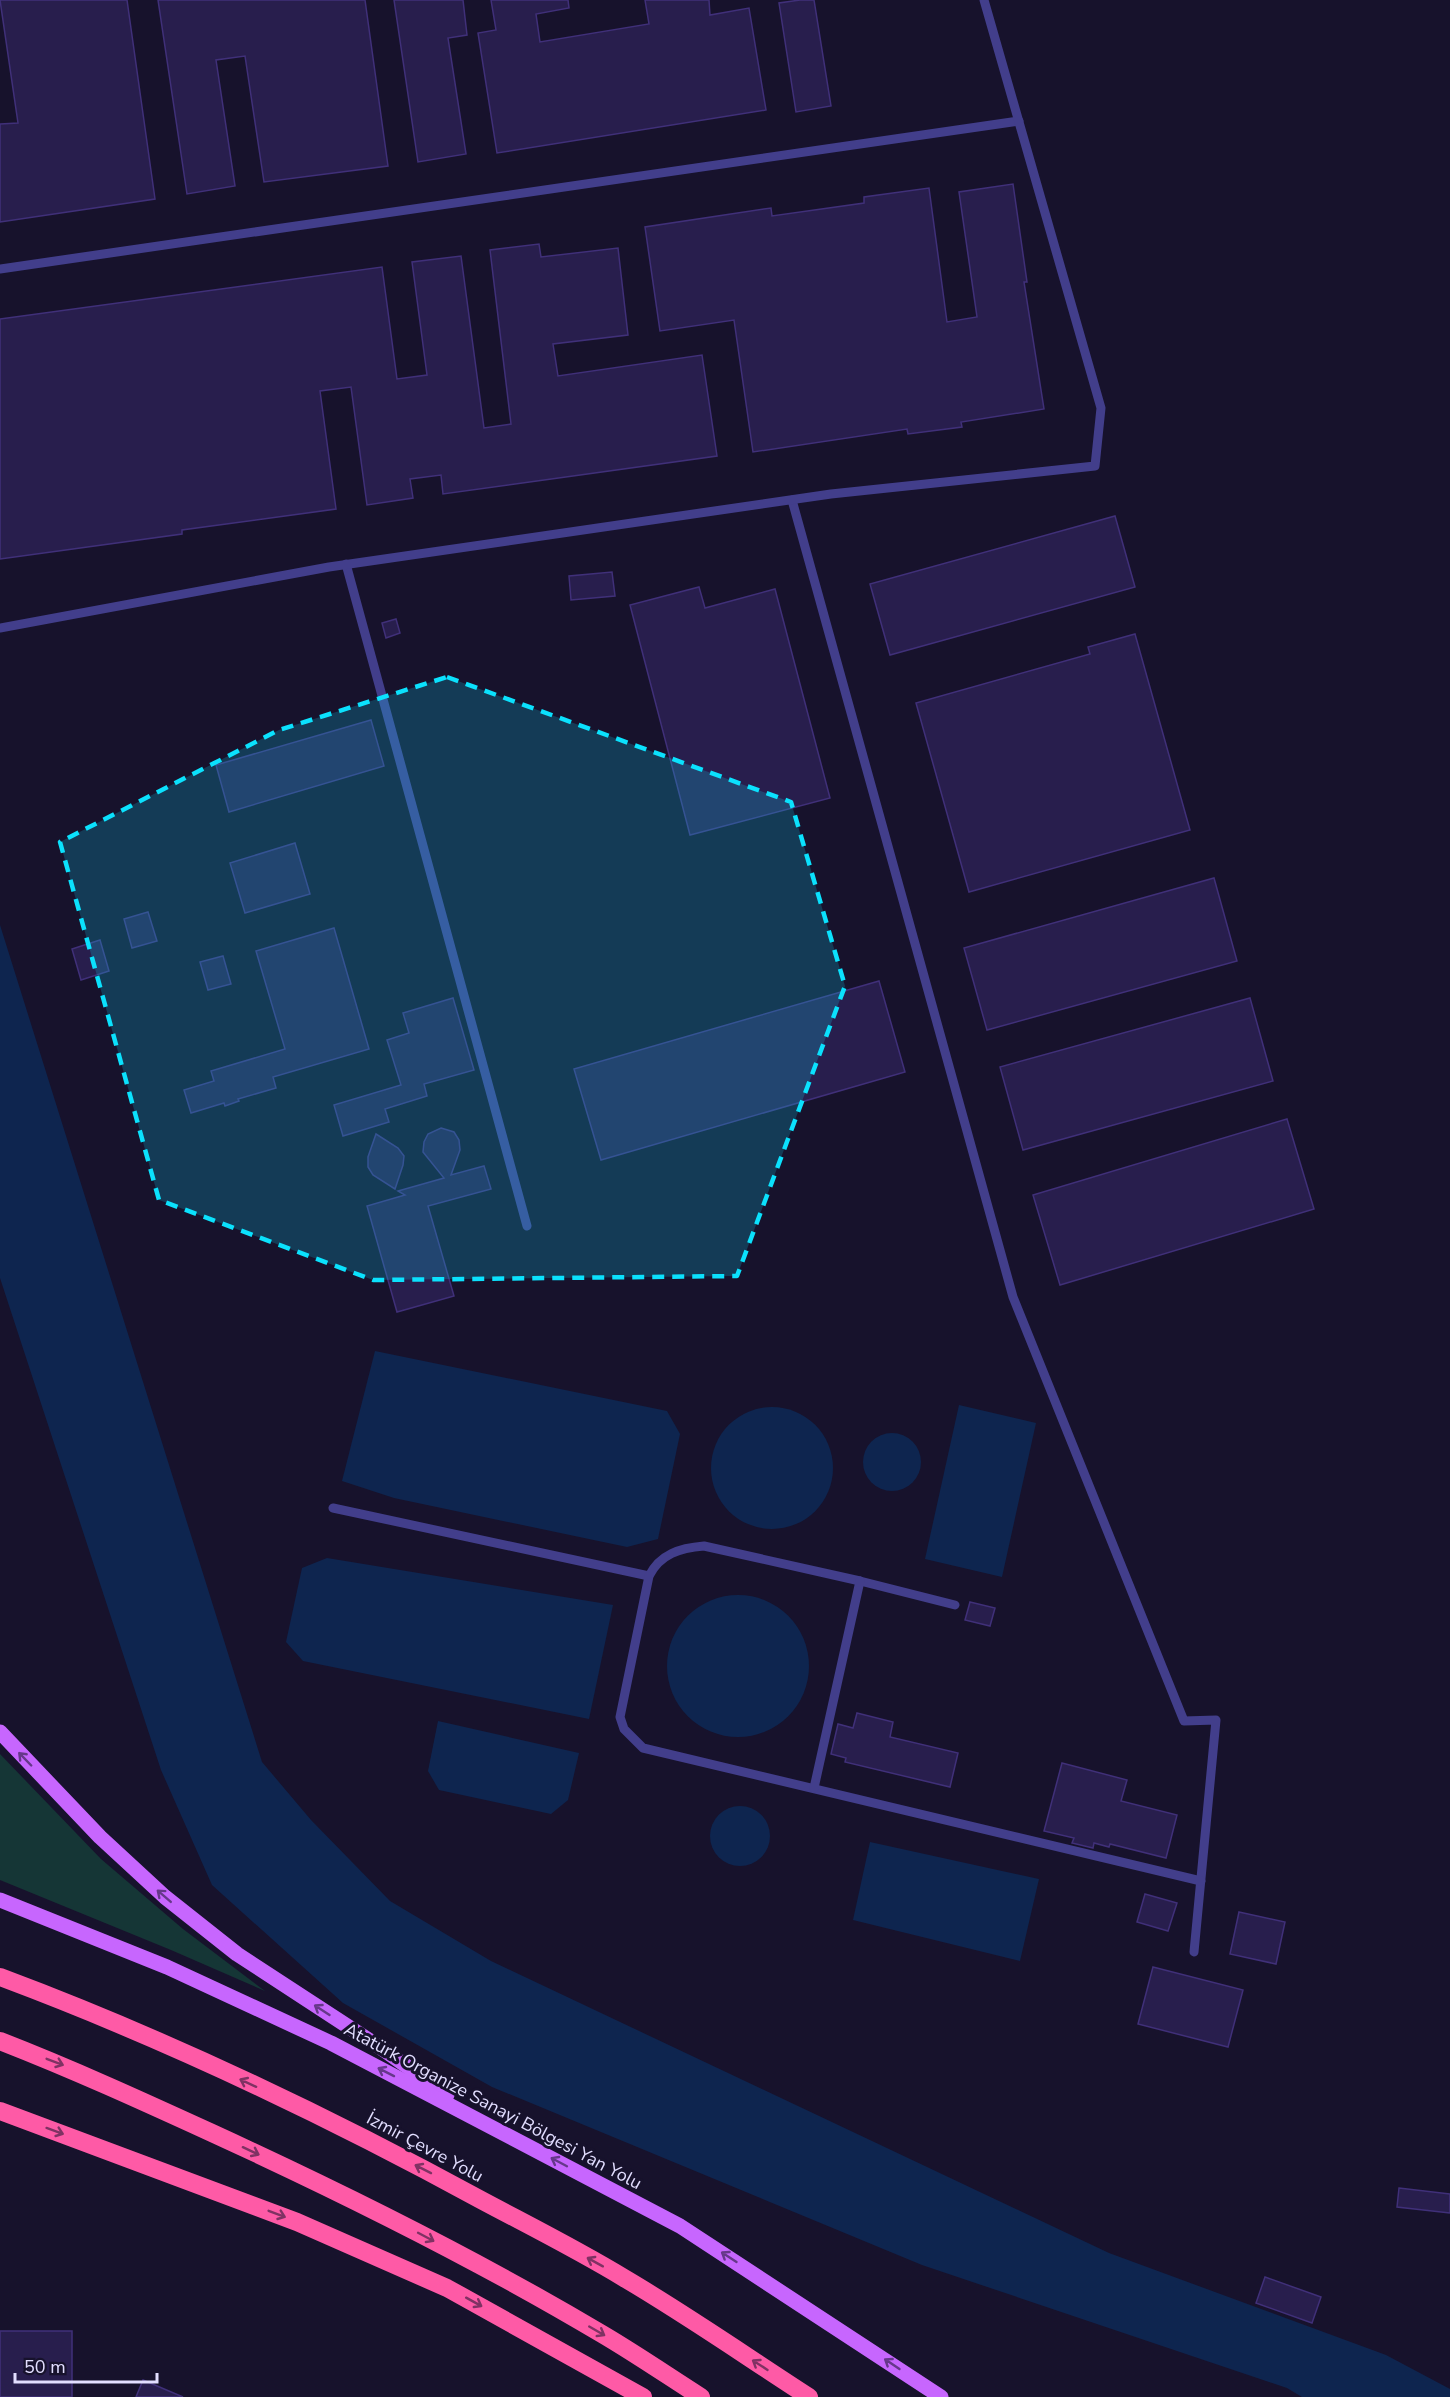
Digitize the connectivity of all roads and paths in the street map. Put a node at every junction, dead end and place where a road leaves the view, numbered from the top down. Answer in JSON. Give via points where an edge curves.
{"nodes":[{"id":1,"x":984,"y":0,"type":"edge"},
{"id":2,"x":1019,"y":121,"type":"junction"},
{"id":3,"x":0,"y":268,"type":"edge"},
{"id":4,"x":792,"y":500,"type":"junction"},
{"id":5,"x":346,"y":564,"type":"junction"},
{"id":6,"x":0,"y":628,"type":"edge"},
{"id":7,"x":527,"y":1226,"type":"dead end"},
{"id":8,"x":333,"y":1509,"type":"dead end"},
{"id":9,"x":649,"y":1576,"type":"junction"},
{"id":10,"x":860,"y":1581,"type":"junction"},
{"id":11,"x":955,"y":1605,"type":"dead end"},
{"id":12,"x":0,"y":1732,"type":"edge"},
{"id":13,"x":814,"y":1788,"type":"junction"},
{"id":14,"x":1201,"y":1881,"type":"junction"},
{"id":15,"x":0,"y":1900,"type":"edge"},
{"id":16,"x":1194,"y":1952,"type":"dead end"},
{"id":17,"x":0,"y":1977,"type":"edge"},
{"id":18,"x":0,"y":2041,"type":"edge"},
{"id":19,"x":0,"y":2111,"type":"edge"},
{"id":20,"x":491,"y":2126,"type":"junction"},
{"id":21,"x":643,"y":2397,"type":"edge"},
{"id":22,"x":701,"y":2397,"type":"edge"},
{"id":23,"x":809,"y":2397,"type":"edge"},
{"id":24,"x":940,"y":2397,"type":"edge"}],
"edges":[{"from":1,"to":2,"type":"lane"},
{"from":2,"to":3,"type":"lane"},
{"from":2,"to":4,"type":"lane","via":[[1101,408],[1095,466]]},
{"from":4,"to":5,"type":"lane"},
{"from":4,"to":14,"type":"lane","via":[[1013,1297],[1184,1721],[1216,1720]]},
{"from":5,"to":6,"type":"lane"},
{"from":5,"to":7,"type":"lane"},
{"from":8,"to":9,"type":"lane"},
{"from":9,"to":10,"type":"lane","via":[[654,1564],[664,1557],[685,1548],[704,1546]]},
{"from":9,"to":13,"type":"lane","via":[[620,1717],[624,1729],[643,1748]]},
{"from":10,"to":11,"type":"lane"},
{"from":10,"to":13,"type":"lane"},
{"from":20,"to":12,"type":"main road","one_way":true,"via":[[237,1954],[165,1897],[100,1837]]},
{"from":13,"to":14,"type":"lane"},
{"from":14,"to":16,"type":"lane"},
{"from":20,"to":15,"type":"main road","name":"Atatürk Organize Sanayi Bölgesi Yan Yolu","one_way":true,"via":[[331,2043],[167,1967]]},
{"from":23,"to":17,"type":"highway","name":"İzmir Çevre Yolu","one_way":true,"via":[[624,2278],[424,2169],[207,2064]]},
{"from":18,"to":22,"type":"highway","one_way":true,"via":[[175,2116],[404,2225],[603,2334]]},
{"from":19,"to":21,"type":"highway","one_way":true,"via":[[297,2222],[447,2288]]},
{"from":24,"to":20,"type":"main road","name":"Atatürk Organize Sanayi Bölgesi Yan Yolu","one_way":true,"via":[[680,2226]]}]}
